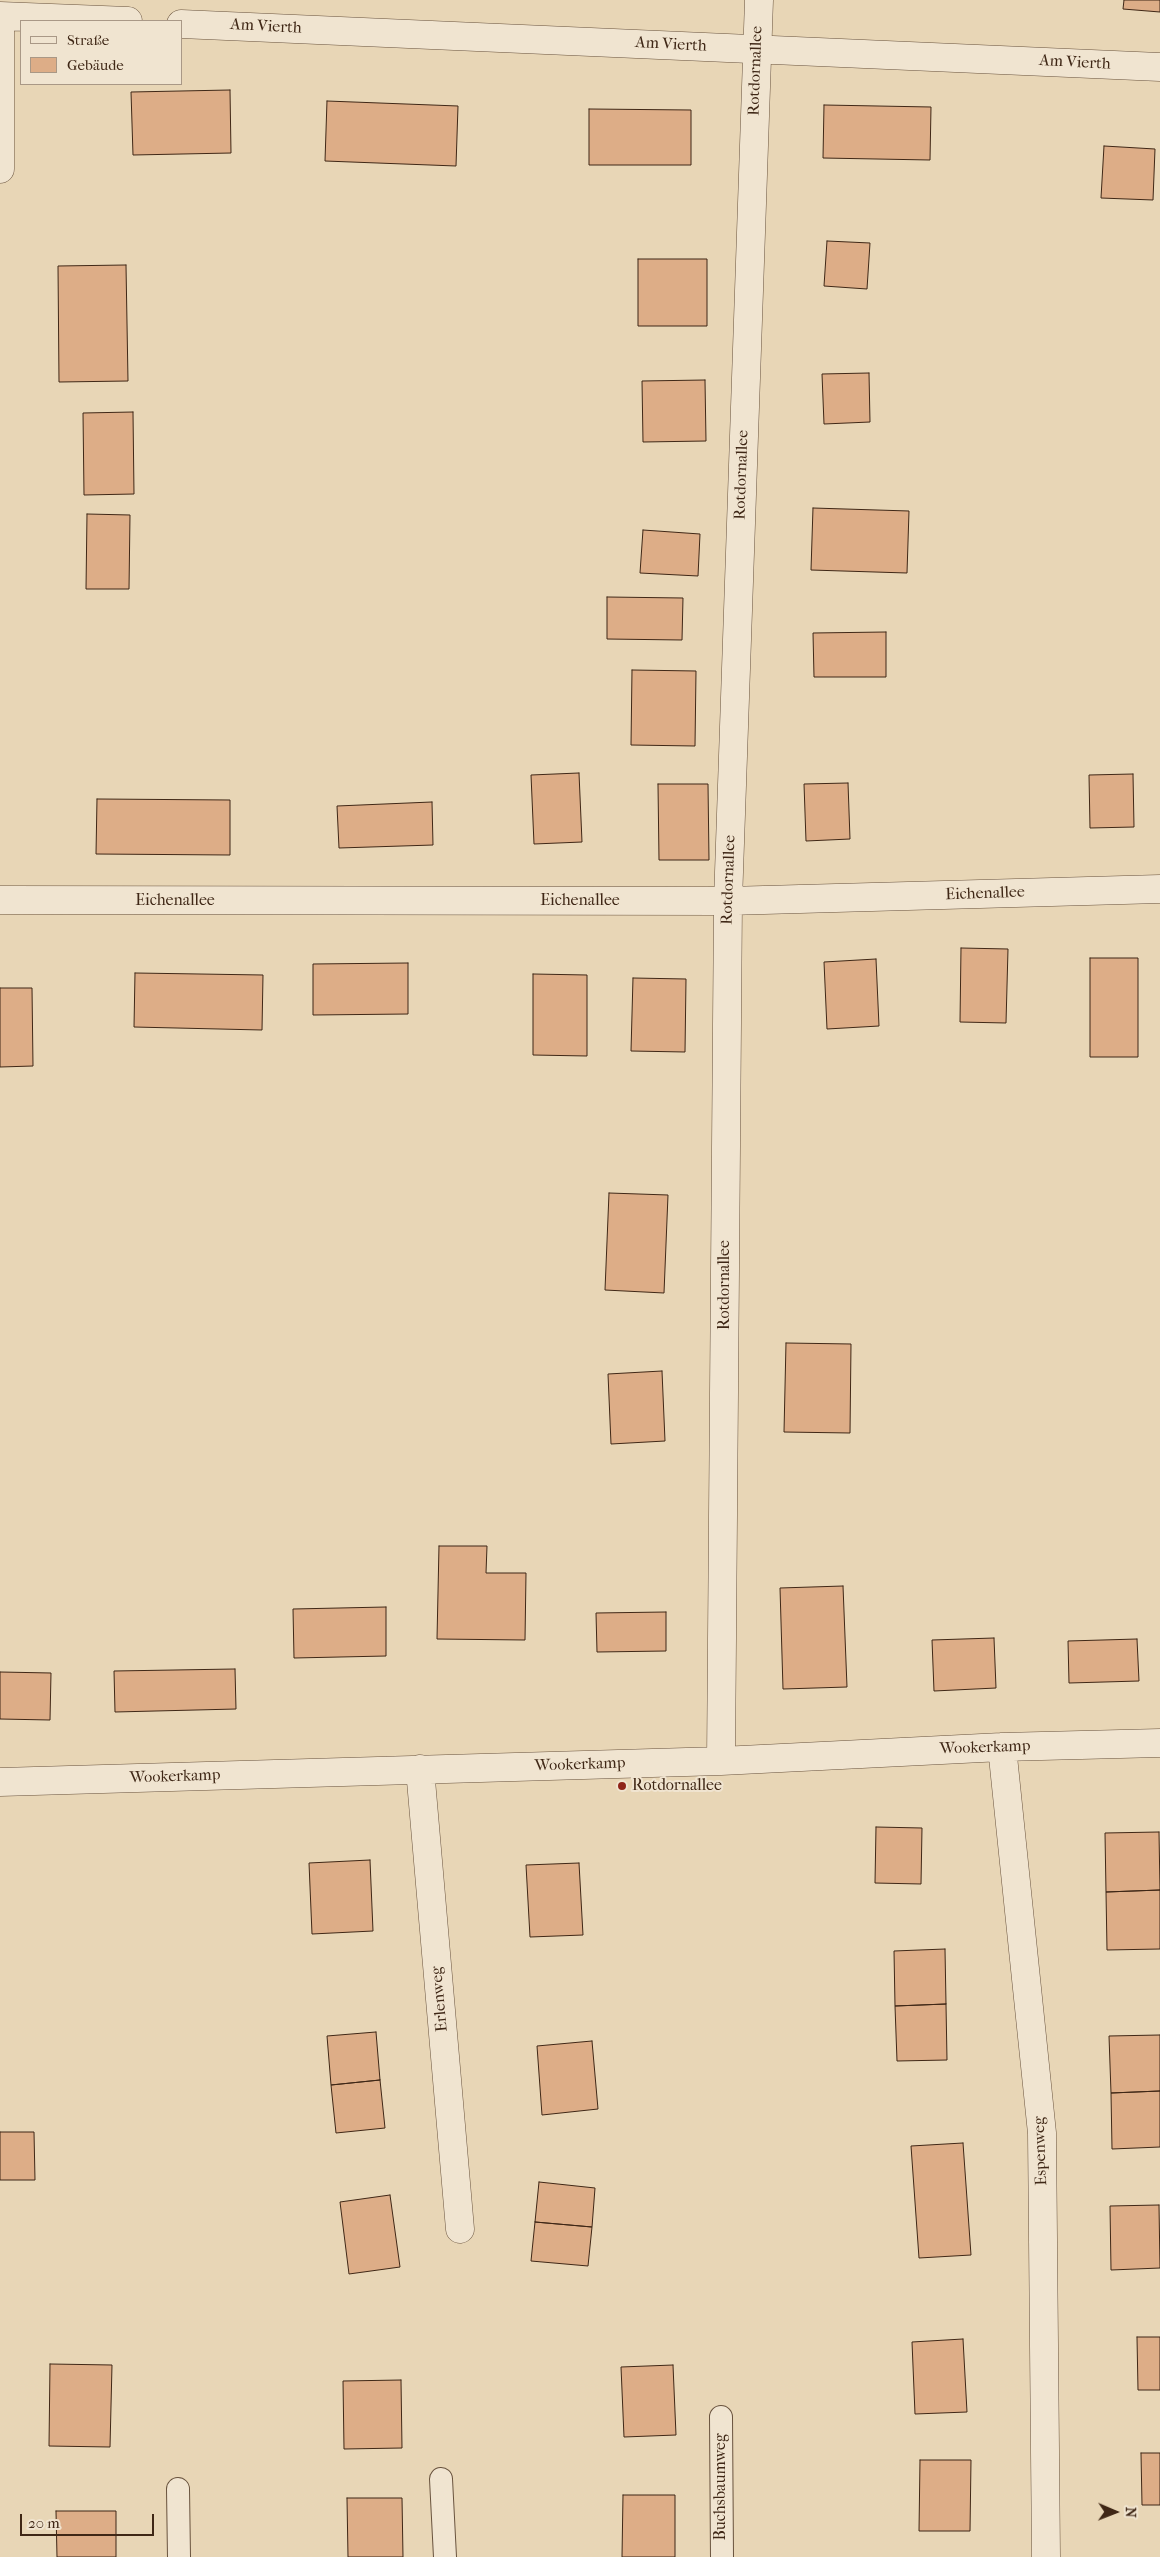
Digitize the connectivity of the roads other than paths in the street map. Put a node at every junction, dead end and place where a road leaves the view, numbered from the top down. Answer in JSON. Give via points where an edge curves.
{"nodes":[{"id":1,"x":759,"y":0,"type":"edge"},
{"id":2,"x":0,"y":16,"type":"edge"},
{"id":3,"x":102,"y":20,"type":"edge"},
{"id":4,"x":182,"y":24,"type":"edge"},
{"id":5,"x":757,"y":49,"type":"junction"},
{"id":6,"x":1160,"y":67,"type":"edge"},
{"id":7,"x":0,"y":169,"type":"edge"},
{"id":8,"x":1160,"y":889,"type":"edge"},
{"id":9,"x":0,"y":900,"type":"edge"},
{"id":10,"x":728,"y":901,"type":"junction"},
{"id":11,"x":1160,"y":1743,"type":"edge"},
{"id":12,"x":1002,"y":1747,"type":"junction"},
{"id":13,"x":721,"y":1761,"type":"junction"},
{"id":14,"x":420,"y":1769,"type":"junction"},
{"id":15,"x":0,"y":1782,"type":"edge"},
{"id":16,"x":460,"y":2229,"type":"dead end"},
{"id":17,"x":721,"y":2418,"type":"dead end"},
{"id":18,"x":441,"y":2479,"type":"dead end"},
{"id":19,"x":178,"y":2489,"type":"dead end"},
{"id":20,"x":179,"y":2557,"type":"edge"},
{"id":21,"x":446,"y":2557,"type":"edge"},
{"id":22,"x":722,"y":2557,"type":"edge"},
{"id":23,"x":1046,"y":2557,"type":"edge"}],
"edges":[{"from":1,"to":5,"type":"street","name":"Rotdornallee"},
{"from":2,"to":3,"type":"street"},
{"from":2,"to":7,"type":"street"},
{"from":4,"to":5,"type":"street","name":"Am Vierth"},
{"from":5,"to":6,"type":"street","name":"Am Vierth"},
{"from":5,"to":10,"type":"street","name":"Rotdornallee"},
{"from":8,"to":10,"type":"street","name":"Eichenallee"},
{"from":9,"to":10,"type":"street","name":"Eichenallee"},
{"from":10,"to":13,"type":"street","name":"Rotdornallee"},
{"from":11,"to":12,"type":"street","name":"Wookerkamp"},
{"from":12,"to":13,"type":"street","name":"Wookerkamp"},
{"from":12,"to":23,"type":"street","name":"Espenweg","via":[[1042,2132]]},
{"from":13,"to":14,"type":"street","name":"Wookerkamp"},
{"from":14,"to":15,"type":"street","name":"Wookerkamp"},
{"from":14,"to":16,"type":"street","name":"Erlenweg"},
{"from":17,"to":22,"type":"lane","name":"Buchsbaumweg"},
{"from":18,"to":21,"type":"lane"},
{"from":19,"to":20,"type":"lane"}]}
